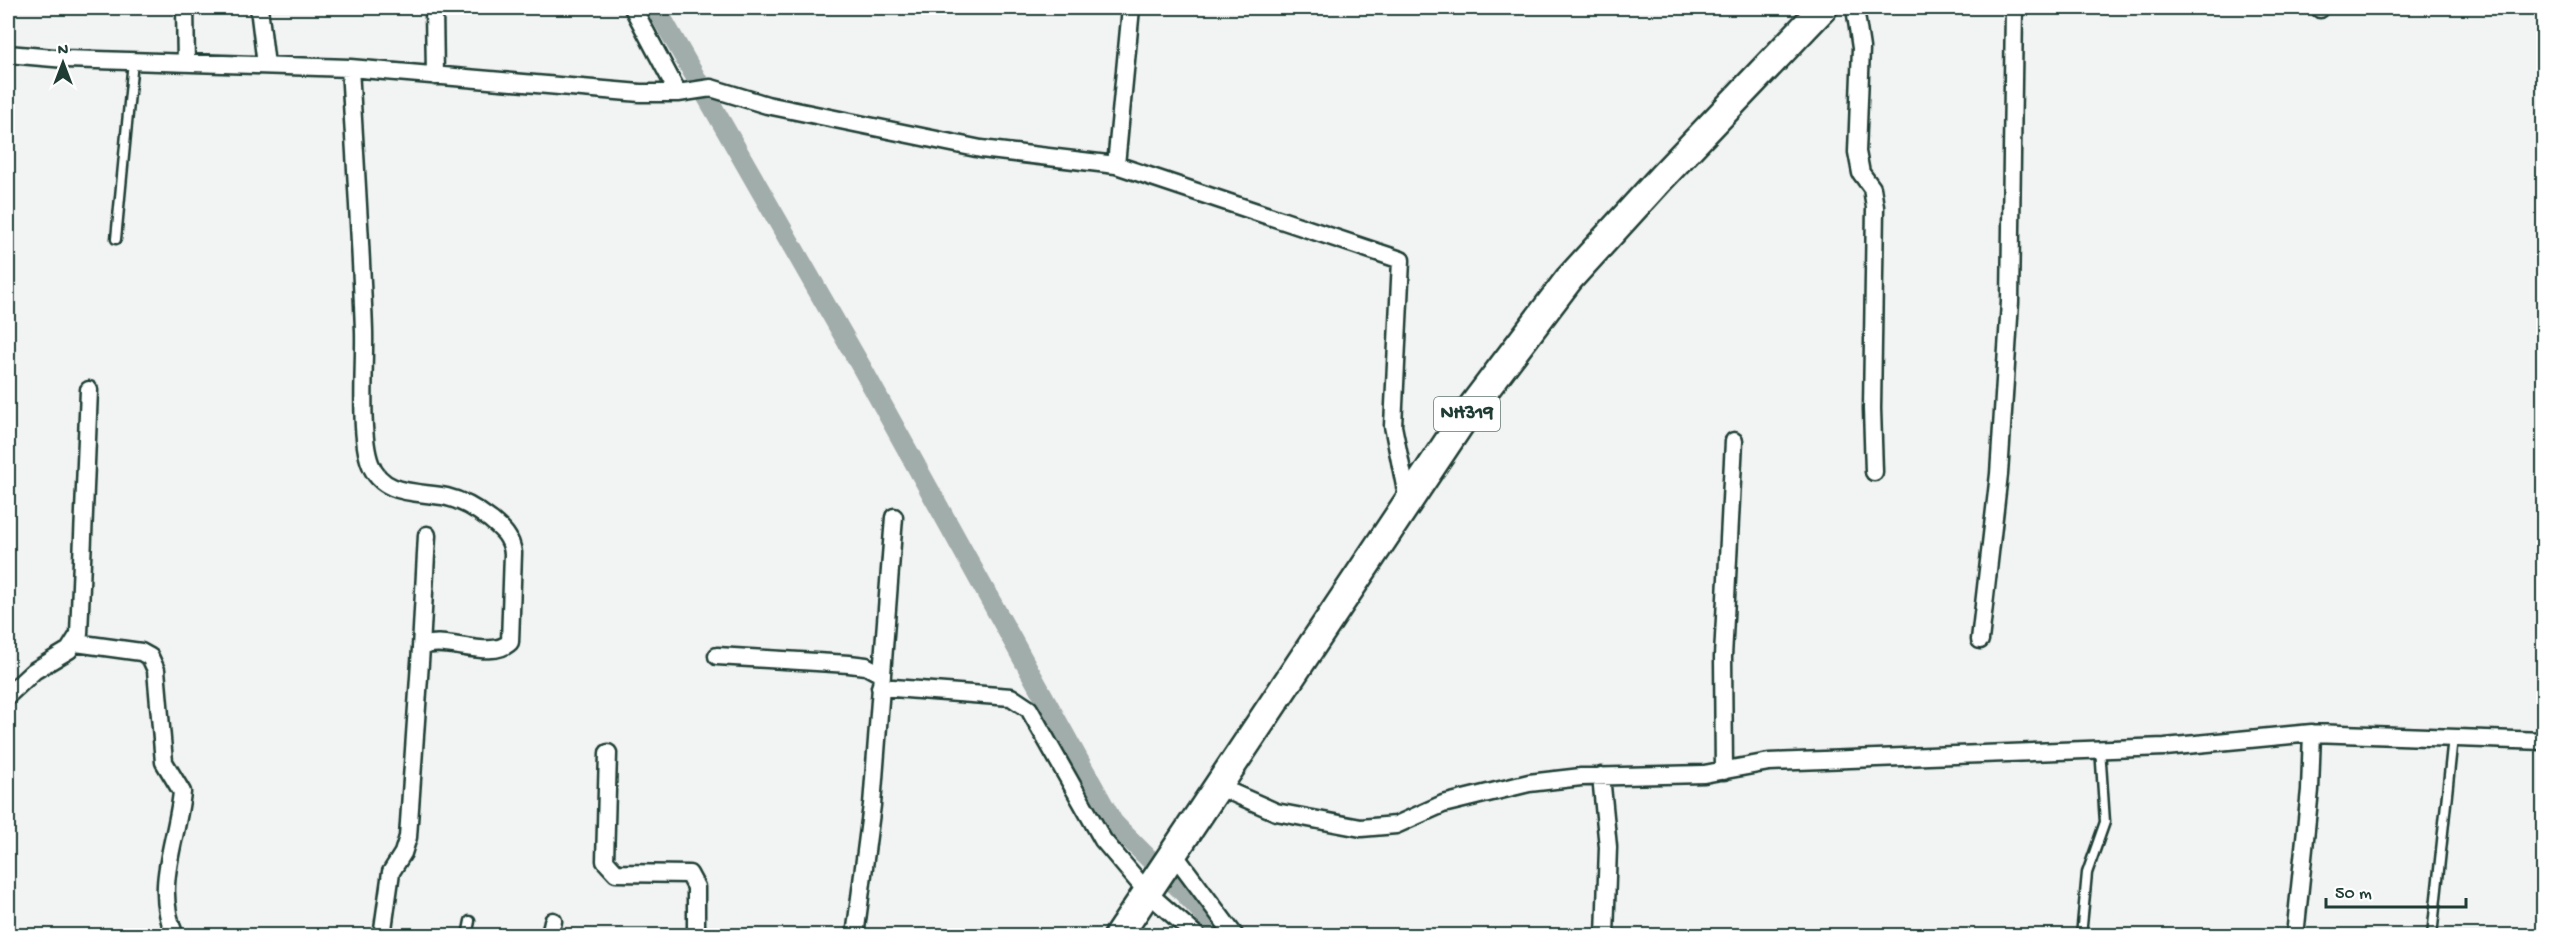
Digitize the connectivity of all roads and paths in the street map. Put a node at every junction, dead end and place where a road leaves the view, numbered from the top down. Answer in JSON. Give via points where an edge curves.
{"nodes":[{"id":1,"x":185,"y":8,"type":"edge"},
{"id":2,"x":260,"y":8,"type":"edge"},
{"id":3,"x":434,"y":8,"type":"edge"},
{"id":4,"x":633,"y":8,"type":"edge"},
{"id":5,"x":1131,"y":8,"type":"edge"},
{"id":6,"x":1824,"y":8,"type":"edge"},
{"id":7,"x":1855,"y":8,"type":"edge"},
{"id":8,"x":2014,"y":8,"type":"edge"},
{"id":9,"x":8,"y":54,"type":"edge"},
{"id":10,"x":133,"y":61,"type":"junction"},
{"id":11,"x":186,"y":63,"type":"junction"},
{"id":12,"x":266,"y":65,"type":"junction"},
{"id":13,"x":350,"y":68,"type":"junction"},
{"id":14,"x":435,"y":76,"type":"junction"},
{"id":15,"x":683,"y":92,"type":"junction"},
{"id":16,"x":1116,"y":165,"type":"junction"},
{"id":17,"x":116,"y":239,"type":"dead end"},
{"id":18,"x":89,"y":390,"type":"dead end"},
{"id":19,"x":1734,"y":441,"type":"dead end"},
{"id":20,"x":1874,"y":472,"type":"dead end"},
{"id":21,"x":1408,"y":501,"type":"junction"},
{"id":22,"x":894,"y":517,"type":"dead end"},
{"id":23,"x":427,"y":535,"type":"dead end"},
{"id":24,"x":1980,"y":640,"type":"dead end"},
{"id":25,"x":76,"y":643,"type":"junction"},
{"id":26,"x":421,"y":648,"type":"junction"},
{"id":27,"x":717,"y":656,"type":"dead end"},
{"id":28,"x":881,"y":680,"type":"junction"},
{"id":29,"x":8,"y":695,"type":"edge"},
{"id":30,"x":2312,"y":734,"type":"junction"},
{"id":31,"x":2453,"y":737,"type":"junction"},
{"id":32,"x":2544,"y":741,"type":"edge"},
{"id":33,"x":2100,"y":748,"type":"junction"},
{"id":34,"x":608,"y":753,"type":"dead end"},
{"id":35,"x":1724,"y":771,"type":"junction"},
{"id":36,"x":1601,"y":776,"type":"junction"},
{"id":37,"x":1217,"y":786,"type":"junction"},
{"id":38,"x":1160,"y":875,"type":"junction"},
{"id":39,"x":470,"y":921,"type":"dead end"},
{"id":40,"x":175,"y":936,"type":"edge"},
{"id":41,"x":382,"y":936,"type":"edge"},
{"id":42,"x":467,"y":936,"type":"edge"},
{"id":43,"x":696,"y":936,"type":"edge"},
{"id":44,"x":855,"y":936,"type":"edge"},
{"id":45,"x":1118,"y":936,"type":"edge"},
{"id":46,"x":1197,"y":936,"type":"edge"},
{"id":47,"x":1235,"y":936,"type":"edge"},
{"id":48,"x":1605,"y":936,"type":"edge"},
{"id":49,"x":2081,"y":936,"type":"edge"},
{"id":50,"x":2295,"y":936,"type":"edge"},
{"id":51,"x":2432,"y":936,"type":"edge"}],
"edges":[{"from":1,"to":11,"type":"street"},
{"from":2,"to":12,"type":"street"},
{"from":3,"to":14,"type":"street"},
{"from":4,"to":15,"type":"street"},
{"from":5,"to":16,"type":"street"},
{"from":6,"to":21,"type":"highway","number":"NH319","via":[[1569,279],[1466,415]]},
{"from":7,"to":20,"type":"street","via":[[1861,48],[1857,152],[1861,173],[1872,188],[1875,207]]},
{"from":8,"to":24,"type":"street","via":[[2010,302],[1999,474]]},
{"from":9,"to":10,"type":"street"},
{"from":10,"to":11,"type":"street"},
{"from":10,"to":17,"type":"lane"},
{"from":11,"to":12,"type":"street"},
{"from":12,"to":13,"type":"street"},
{"from":13,"to":14,"type":"street"},
{"from":13,"to":26,"type":"street","via":[[370,463],[389,486],[447,497],[480,511],[505,532],[513,553],[510,642],[498,649],[432,644]]},
{"from":14,"to":15,"type":"street","via":[[640,93]]},
{"from":15,"to":16,"type":"street","via":[[711,88],[767,105],[981,149]]},
{"from":16,"to":21,"type":"street","via":[[1401,260],[1392,426]]},
{"from":18,"to":25,"type":"street","via":[[81,613]]},
{"from":19,"to":35,"type":"street","via":[[1723,657]]},
{"from":21,"to":37,"type":"highway","number":"NH319"},
{"from":22,"to":28,"type":"street"},
{"from":23,"to":26,"type":"street"},
{"from":25,"to":29,"type":"street","via":[[34,671]]},
{"from":25,"to":40,"type":"street","via":[[141,652],[150,657],[156,670],[164,762],[183,792],[164,880],[167,916]]},
{"from":26,"to":41,"type":"street","via":[[408,837],[391,872]]},
{"from":27,"to":28,"type":"street","via":[[866,666]]},
{"from":28,"to":38,"type":"street","via":[[1020,701],[1029,709],[1103,840]]},
{"from":28,"to":44,"type":"street","via":[[872,804]]},
{"from":30,"to":31,"type":"street"},
{"from":30,"to":33,"type":"street","via":[[2165,747]]},
{"from":30,"to":50,"type":"street"},
{"from":31,"to":32,"type":"street"},
{"from":31,"to":51,"type":"lane"},
{"from":33,"to":35,"type":"street","via":[[1768,762]]},
{"from":33,"to":49,"type":"lane","via":[[2105,822],[2086,873]]},
{"from":34,"to":43,"type":"street","via":[[605,861],[616,873],[689,874],[696,887]]},
{"from":35,"to":36,"type":"street"},
{"from":36,"to":37,"type":"street","via":[[1502,788],[1443,804],[1396,825],[1361,828],[1276,812]]},
{"from":36,"to":48,"type":"street","via":[[1608,847]]},
{"from":37,"to":38,"type":"highway","number":"NH319"},
{"from":38,"to":45,"type":"highway","number":"NH319"},
{"from":38,"to":46,"type":"street"},
{"from":38,"to":47,"type":"street"},
{"from":39,"to":42,"type":"lane"}]}
